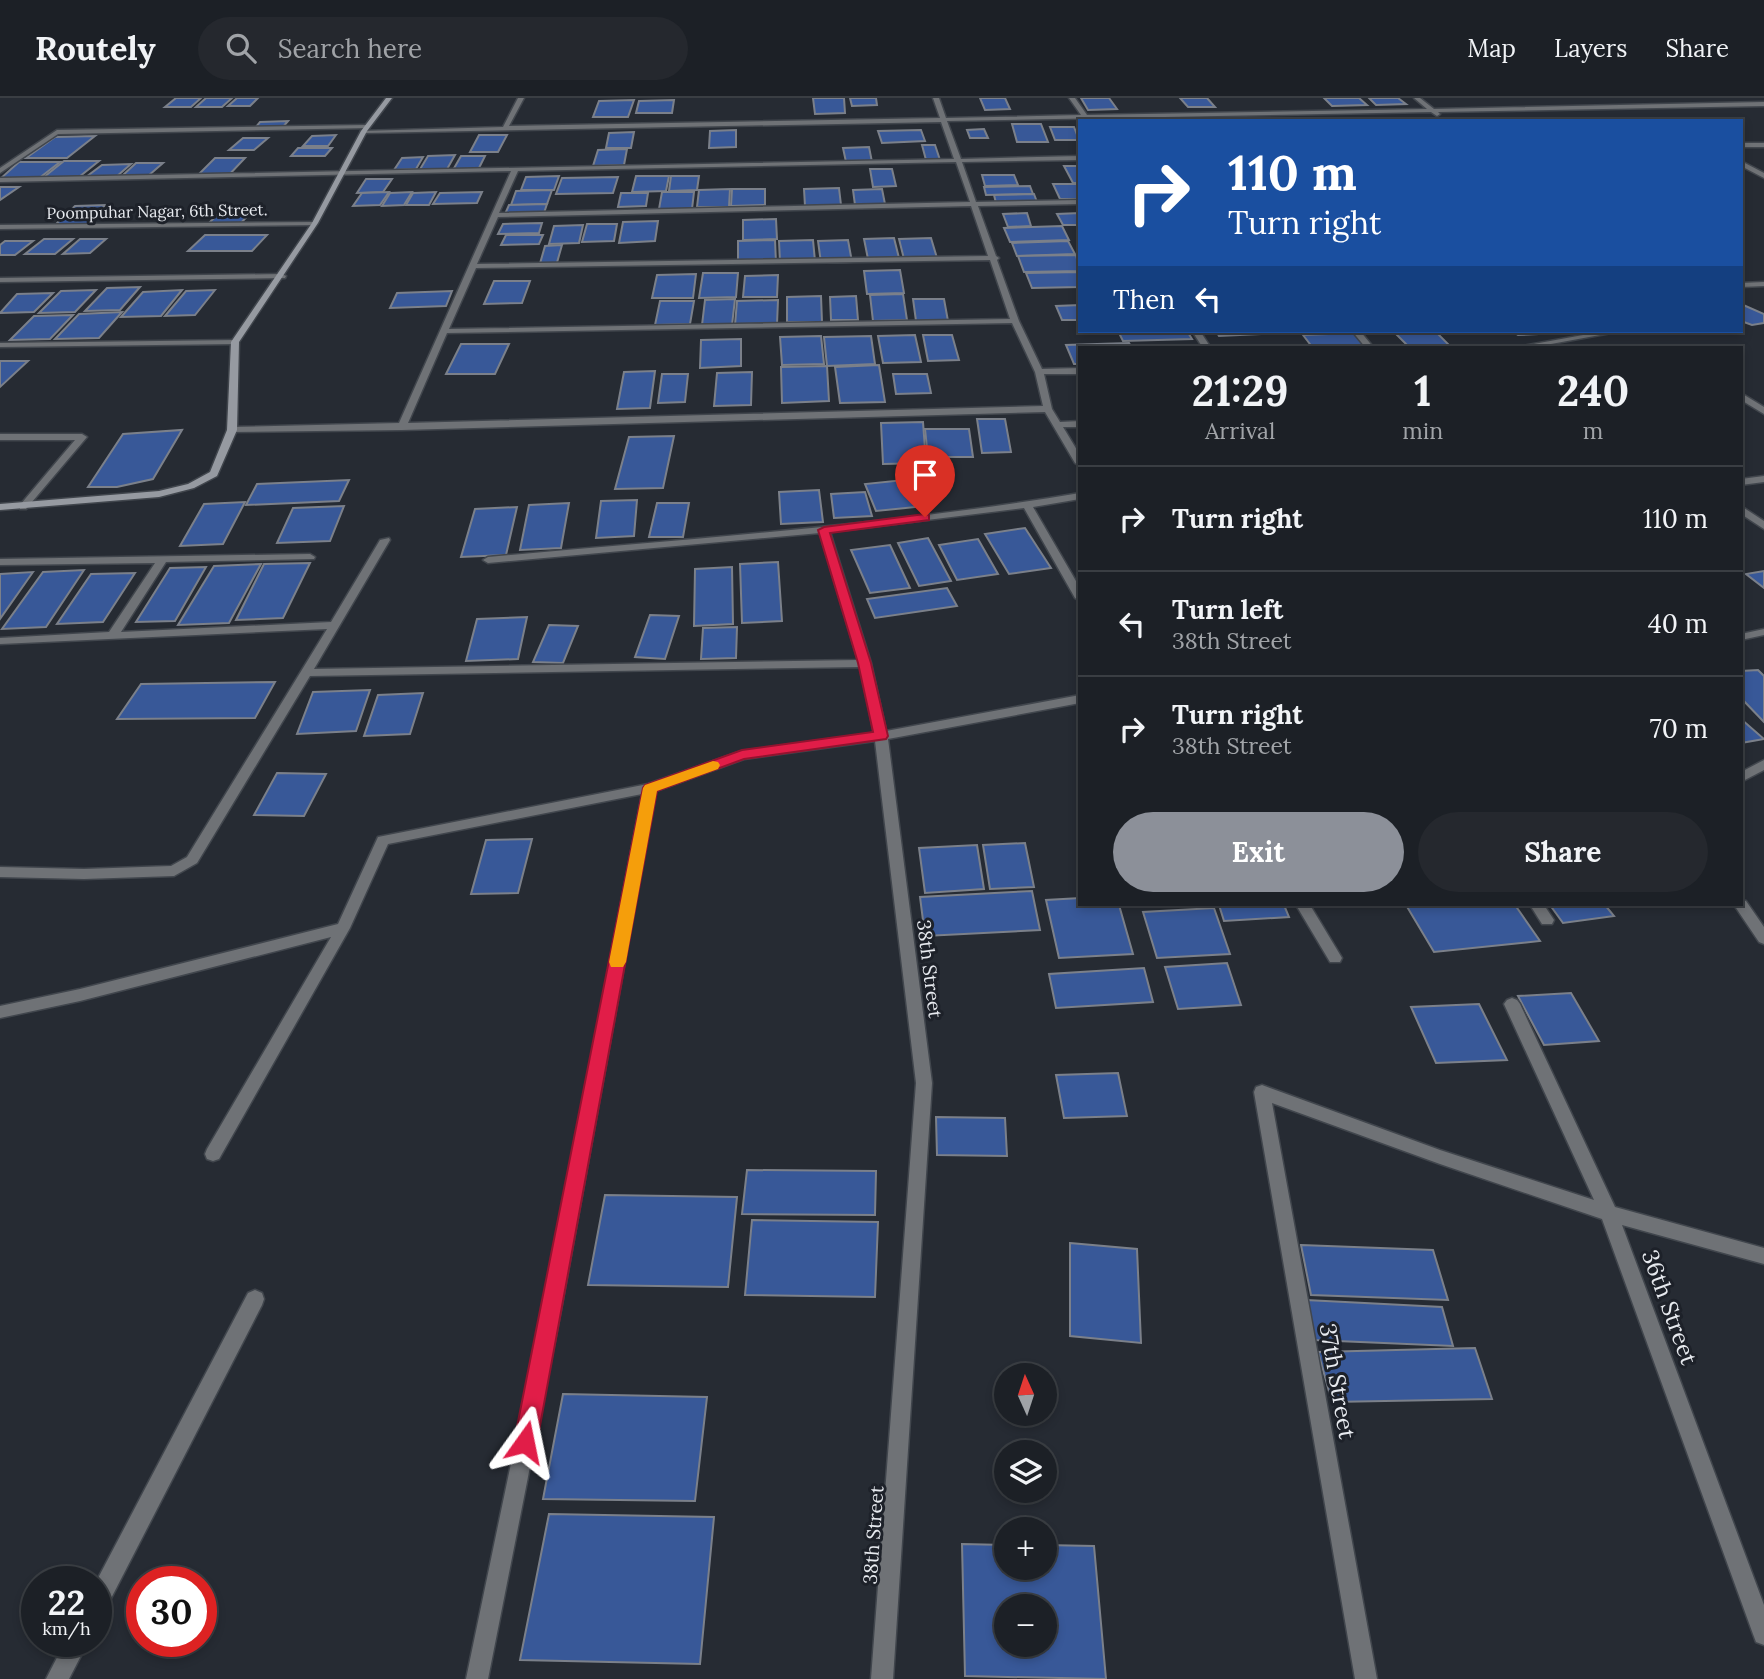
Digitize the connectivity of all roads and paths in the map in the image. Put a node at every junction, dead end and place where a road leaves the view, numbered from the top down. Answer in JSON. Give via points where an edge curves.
{"nodes":[{"id":1,"x":389,"y":98,"type":"edge"},
{"id":2,"x":521,"y":98,"type":"edge"},
{"id":3,"x":936,"y":98,"type":"edge"},
{"id":4,"x":1072,"y":98,"type":"edge"},
{"id":5,"x":1417,"y":98,"type":"edge"},
{"id":6,"x":1764,"y":104,"type":"edge"},
{"id":7,"x":1434,"y":112,"type":"junction"},
{"id":8,"x":1085,"y":117,"type":"junction"},
{"id":9,"x":1444,"y":119,"type":"edge"},
{"id":10,"x":944,"y":120,"type":"junction"},
{"id":11,"x":366,"y":129,"type":"junction"},
{"id":12,"x":505,"y":129,"type":"junction"},
{"id":13,"x":1743,"y":145,"type":"edge"},
{"id":14,"x":1764,"y":145,"type":"edge"},
{"id":15,"x":1078,"y":158,"type":"edge"},
{"id":16,"x":958,"y":161,"type":"junction"},
{"id":17,"x":1743,"y":164,"type":"edge"},
{"id":18,"x":515,"y":170,"type":"junction"},
{"id":19,"x":0,"y":171,"type":"edge"},
{"id":20,"x":340,"y":174,"type":"junction"},
{"id":21,"x":1764,"y":176,"type":"edge"},
{"id":22,"x":0,"y":180,"type":"edge"},
{"id":23,"x":1078,"y":202,"type":"edge"},
{"id":24,"x":973,"y":204,"type":"junction"},
{"id":25,"x":496,"y":215,"type":"junction"},
{"id":26,"x":315,"y":223,"type":"junction"},
{"id":27,"x":0,"y":227,"type":"edge"},
{"id":28,"x":995,"y":258,"type":"junction"},
{"id":29,"x":473,"y":266,"type":"junction"},
{"id":30,"x":282,"y":276,"type":"junction"},
{"id":31,"x":0,"y":280,"type":"edge"},
{"id":32,"x":1764,"y":284,"type":"edge"},
{"id":33,"x":1743,"y":285,"type":"edge"},
{"id":34,"x":1015,"y":321,"type":"junction"},
{"id":35,"x":444,"y":331,"type":"junction"},
{"id":36,"x":1606,"y":333,"type":"edge"},
{"id":37,"x":235,"y":342,"type":"junction"},
{"id":38,"x":0,"y":345,"type":"edge"},
{"id":39,"x":1528,"y":346,"type":"edge"},
{"id":40,"x":1078,"y":371,"type":"edge"},
{"id":41,"x":1039,"y":372,"type":"junction"},
{"id":42,"x":1743,"y":397,"type":"edge"},
{"id":43,"x":1048,"y":409,"type":"junction"},
{"id":44,"x":1764,"y":411,"type":"edge"},
{"id":45,"x":1078,"y":424,"type":"edge"},
{"id":46,"x":1057,"y":425,"type":"junction"},
{"id":47,"x":402,"y":427,"type":"junction"},
{"id":48,"x":232,"y":430,"type":"junction"},
{"id":49,"x":0,"y":438,"type":"edge"},
{"id":50,"x":1078,"y":460,"type":"edge"},
{"id":51,"x":1764,"y":479,"type":"edge"},
{"id":52,"x":1743,"y":482,"type":"edge"},
{"id":53,"x":1078,"y":495,"type":"edge"},
{"id":54,"x":1027,"y":505,"type":"junction"},
{"id":55,"x":0,"y":507,"type":"edge"},
{"id":56,"x":23,"y":507,"type":"junction"},
{"id":57,"x":1743,"y":510,"type":"edge"},
{"id":58,"x":1764,"y":526,"type":"edge"},
{"id":59,"x":824,"y":530,"type":"junction"},
{"id":60,"x":384,"y":540,"type":"dead end"},
{"id":61,"x":310,"y":557,"type":"dead end"},
{"id":62,"x":163,"y":559,"type":"junction"},
{"id":63,"x":488,"y":559,"type":"dead end"},
{"id":64,"x":0,"y":562,"type":"edge"},
{"id":65,"x":1078,"y":594,"type":"edge"},
{"id":66,"x":335,"y":625,"type":"junction"},
{"id":67,"x":1764,"y":632,"type":"edge"},
{"id":68,"x":112,"y":637,"type":"junction"},
{"id":69,"x":1743,"y":637,"type":"edge"},
{"id":70,"x":0,"y":641,"type":"edge"},
{"id":71,"x":865,"y":663,"type":"junction"},
{"id":72,"x":306,"y":673,"type":"junction"},
{"id":73,"x":1078,"y":699,"type":"edge"},
{"id":74,"x":881,"y":736,"type":"junction"},
{"id":75,"x":1764,"y":764,"type":"edge"},
{"id":76,"x":1743,"y":777,"type":"edge"},
{"id":77,"x":650,"y":788,"type":"junction"},
{"id":78,"x":0,"y":872,"type":"edge"},
{"id":79,"x":1304,"y":906,"type":"edge"},
{"id":80,"x":1537,"y":906,"type":"edge"},
{"id":81,"x":1742,"y":906,"type":"edge"},
{"id":82,"x":1547,"y":920,"type":"dead end"},
{"id":83,"x":343,"y":928,"type":"junction"},
{"id":84,"x":1764,"y":938,"type":"edge"},
{"id":85,"x":1335,"y":958,"type":"dead end"},
{"id":86,"x":1513,"y":1004,"type":"dead end"},
{"id":87,"x":0,"y":1012,"type":"edge"},
{"id":88,"x":213,"y":1154,"type":"dead end"},
{"id":89,"x":1609,"y":1213,"type":"junction"},
{"id":90,"x":1764,"y":1256,"type":"edge"},
{"id":91,"x":256,"y":1299,"type":"dead end"},
{"id":92,"x":112,"y":1574,"type":"edge"},
{"id":93,"x":1764,"y":1634,"type":"edge"},
{"id":94,"x":69,"y":1657,"type":"edge"},
{"id":95,"x":57,"y":1679,"type":"edge"},
{"id":96,"x":477,"y":1679,"type":"edge"},
{"id":97,"x":882,"y":1679,"type":"edge"},
{"id":98,"x":1366,"y":1679,"type":"edge"}],
"edges":[{"from":1,"to":11,"type":"main road"},
{"from":2,"to":12,"type":"street"},
{"from":3,"to":10,"type":"street"},
{"from":4,"to":8,"type":"street"},
{"from":5,"to":7,"type":"street"},
{"from":6,"to":7,"type":"street"},
{"from":7,"to":8,"type":"street"},
{"from":7,"to":9,"type":"street"},
{"from":8,"to":10,"type":"street"},
{"from":10,"to":12,"type":"street"},
{"from":10,"to":16,"type":"street"},
{"from":11,"to":12,"type":"street"},
{"from":11,"to":19,"type":"street","via":[[57,132]]},
{"from":11,"to":20,"type":"main road"},
{"from":13,"to":14,"type":"street"},
{"from":15,"to":16,"type":"street"},
{"from":16,"to":18,"type":"street"},
{"from":16,"to":24,"type":"street"},
{"from":17,"to":21,"type":"street"},
{"from":18,"to":20,"type":"street"},
{"from":18,"to":25,"type":"street"},
{"from":20,"to":22,"type":"street"},
{"from":20,"to":26,"type":"main road"},
{"from":23,"to":24,"type":"street"},
{"from":24,"to":25,"type":"street"},
{"from":24,"to":28,"type":"street"},
{"from":25,"to":29,"type":"street"},
{"from":26,"to":27,"type":"street","name":"Poompuhar Nagar, 6th Street."},
{"from":26,"to":30,"type":"main road"},
{"from":28,"to":29,"type":"street"},
{"from":28,"to":34,"type":"street"},
{"from":29,"to":35,"type":"street"},
{"from":30,"to":31,"type":"street"},
{"from":30,"to":37,"type":"main road"},
{"from":32,"to":33,"type":"street"},
{"from":34,"to":35,"type":"street"},
{"from":34,"to":41,"type":"street"},
{"from":35,"to":47,"type":"street"},
{"from":36,"to":39,"type":"street"},
{"from":37,"to":38,"type":"street"},
{"from":37,"to":48,"type":"main road"},
{"from":40,"to":41,"type":"street"},
{"from":41,"to":43,"type":"street"},
{"from":42,"to":44,"type":"street"},
{"from":43,"to":46,"type":"street"},
{"from":43,"to":47,"type":"street"},
{"from":45,"to":46,"type":"street"},
{"from":46,"to":50,"type":"street"},
{"from":47,"to":48,"type":"street"},
{"from":48,"to":56,"type":"main road","via":[[214,474],[191,486],[159,494]]},
{"from":49,"to":56,"type":"street","via":[[82,437]]},
{"from":51,"to":52,"type":"street"},
{"from":53,"to":54,"type":"street"},
{"from":54,"to":59,"type":"street"},
{"from":54,"to":65,"type":"street"},
{"from":55,"to":56,"type":"main road"},
{"from":57,"to":58,"type":"street"},
{"from":59,"to":63,"type":"street"},
{"from":59,"to":71,"type":"street","name":"38th Street"},
{"from":60,"to":66,"type":"street"},
{"from":61,"to":62,"type":"street"},
{"from":62,"to":64,"type":"street"},
{"from":62,"to":68,"type":"street"},
{"from":66,"to":68,"type":"street"},
{"from":66,"to":72,"type":"street"},
{"from":67,"to":69,"type":"street"},
{"from":68,"to":70,"type":"street"},
{"from":71,"to":72,"type":"street"},
{"from":71,"to":74,"type":"street","name":"38th Street"},
{"from":72,"to":78,"type":"street","via":[[192,860],[174,871]]},
{"from":73,"to":74,"type":"street"},
{"from":74,"to":77,"type":"street","via":[[742,755]]},
{"from":74,"to":97,"type":"street","name":"38th Street","via":[[924,1083]]},
{"from":75,"to":76,"type":"street"},
{"from":77,"to":83,"type":"street","via":[[383,840]]},
{"from":77,"to":96,"type":"street"},
{"from":79,"to":85,"type":"street"},
{"from":80,"to":82,"type":"street"},
{"from":81,"to":84,"type":"street"},
{"from":83,"to":87,"type":"street"},
{"from":83,"to":88,"type":"street"},
{"from":86,"to":89,"type":"street","name":"36th Street"},
{"from":89,"to":90,"type":"street"},
{"from":89,"to":93,"type":"street","name":"36th Street"},
{"from":89,"to":98,"type":"street","name":"37th Street","via":[[1262,1093]]},
{"from":91,"to":92,"type":"street"},
{"from":94,"to":95,"type":"street"}]}
